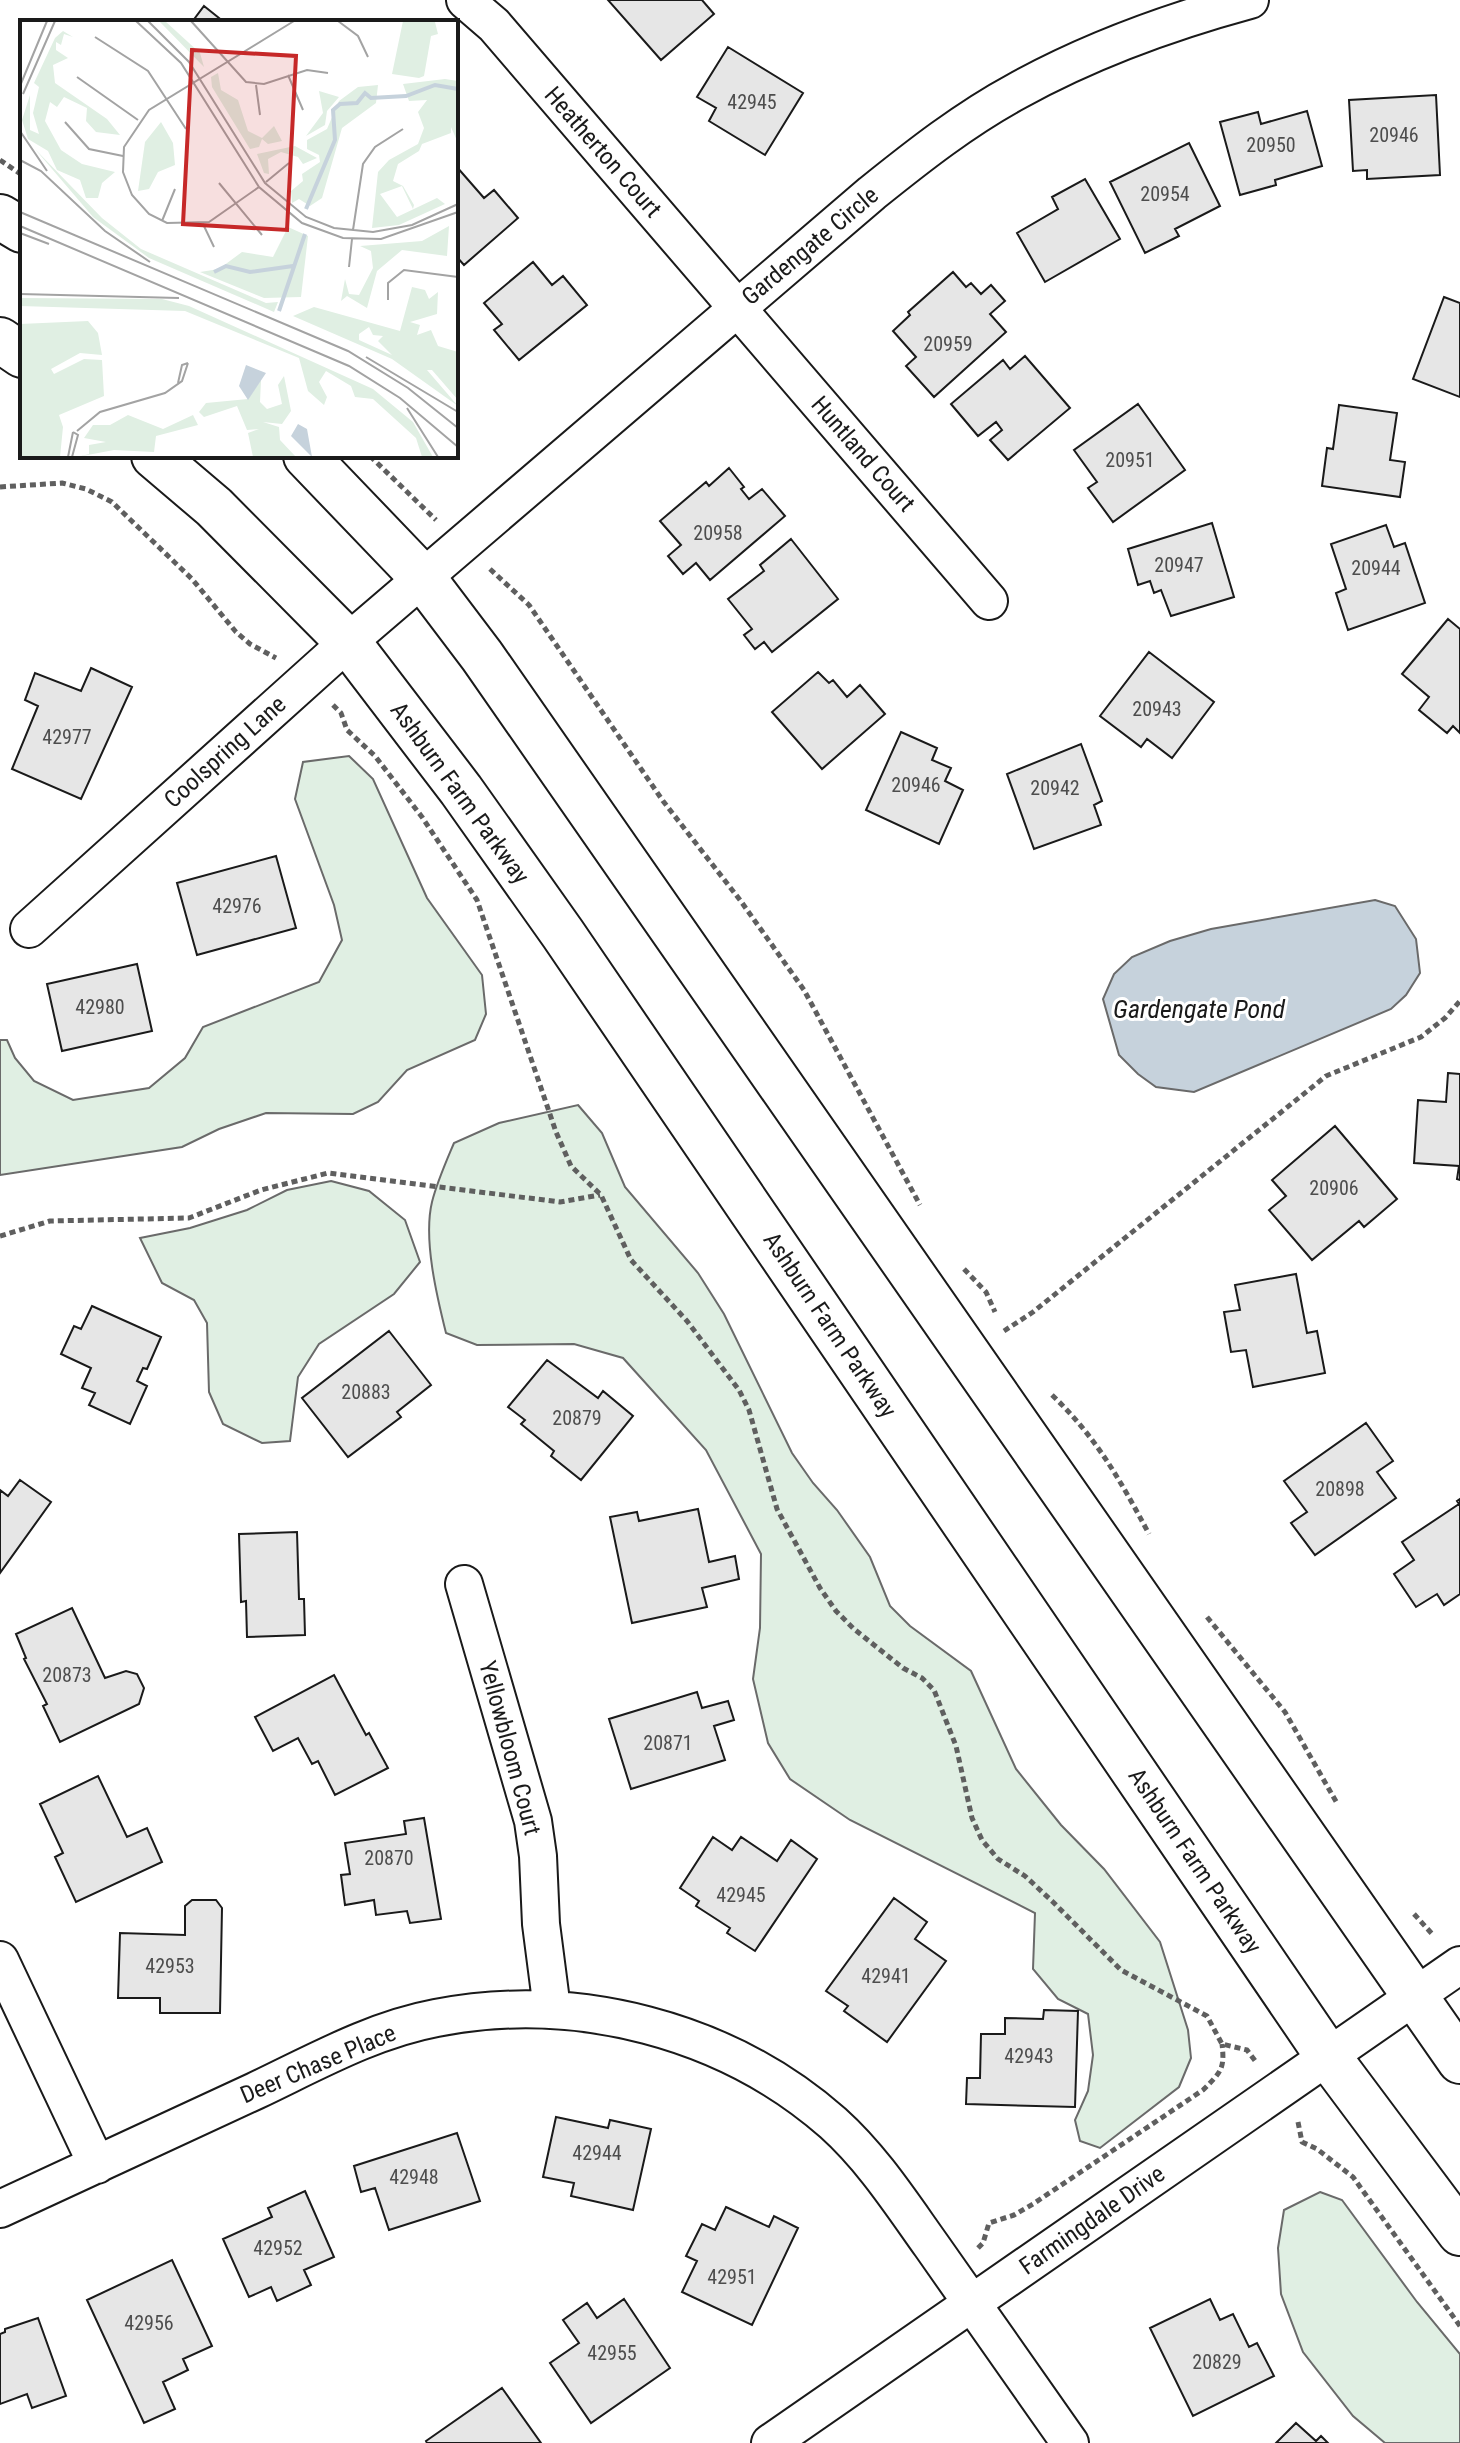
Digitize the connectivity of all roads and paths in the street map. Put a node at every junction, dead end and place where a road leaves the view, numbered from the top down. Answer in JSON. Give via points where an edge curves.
{"nodes":[{"id":1,"x":465,"y":0,"type":"edge"},
{"id":2,"x":1250,"y":0,"type":"edge"},
{"id":3,"x":1176,"y":10,"type":"edge"},
{"id":4,"x":0,"y":160,"type":"edge"},
{"id":5,"x":20,"y":174,"type":"edge"},
{"id":6,"x":0,"y":217,"type":"edge"},
{"id":7,"x":20,"y":229,"type":"edge"},
{"id":8,"x":738,"y":307,"type":"junction"},
{"id":9,"x":0,"y":340,"type":"edge"},
{"id":10,"x":20,"y":354,"type":"edge"},
{"id":11,"x":156,"y":458,"type":"edge"},
{"id":12,"x":308,"y":458,"type":"edge"},
{"id":13,"x":372,"y":458,"type":"edge"},
{"id":14,"x":0,"y":487,"type":"edge"},
{"id":15,"x":463,"y":544,"type":"junction"},
{"id":16,"x":423,"y":578,"type":"junction"},
{"id":17,"x":989,"y":601,"type":"dead end"},
{"id":18,"x":348,"y":642,"type":"junction"},
{"id":19,"x":307,"y":679,"type":"junction"},
{"id":20,"x":29,"y":929,"type":"dead end"},
{"id":21,"x":1460,"y":1001,"type":"edge"},
{"id":22,"x":601,"y":1195,"type":"junction"},
{"id":23,"x":921,"y":1208,"type":"dead end"},
{"id":24,"x":0,"y":1236,"type":"edge"},
{"id":25,"x":958,"y":1263,"type":"dead end"},
{"id":26,"x":1003,"y":1332,"type":"junction"},
{"id":27,"x":1011,"y":1343,"type":"dead end"},
{"id":28,"x":1043,"y":1386,"type":"dead end"},
{"id":29,"x":1150,"y":1535,"type":"dead end"},
{"id":30,"x":464,"y":1584,"type":"dead end"},
{"id":31,"x":1197,"y":1606,"type":"dead end"},
{"id":32,"x":1342,"y":1812,"type":"dead end"},
{"id":33,"x":1411,"y":1912,"type":"dead end"},
{"id":34,"x":0,"y":1960,"type":"edge"},
{"id":35,"x":1460,"y":1965,"type":"edge"},
{"id":36,"x":1413,"y":1997,"type":"junction"},
{"id":37,"x":552,"y":2009,"type":"junction"},
{"id":38,"x":1222,"y":2044,"type":"junction"},
{"id":39,"x":1327,"y":2055,"type":"junction"},
{"id":40,"x":1460,"y":2061,"type":"edge"},
{"id":41,"x":1278,"y":2090,"type":"junction"},
{"id":42,"x":97,"y":2165,"type":"junction"},
{"id":43,"x":0,"y":2209,"type":"edge"},
{"id":44,"x":1460,"y":2233,"type":"edge"},
{"id":45,"x":951,"y":2272,"type":"junction"},
{"id":46,"x":972,"y":2304,"type":"junction"},
{"id":47,"x":1460,"y":2326,"type":"edge"},
{"id":48,"x":770,"y":2443,"type":"edge"},
{"id":49,"x":1070,"y":2443,"type":"edge"}],
"edges":[{"from":1,"to":8,"type":"street","name":"Heatherton Court","via":[[494,25]]},
{"from":2,"to":3,"type":"street","name":"Gardengate Circle"},
{"from":3,"to":8,"type":"street","name":"Gardengate Circle","via":[[1015,91],[932,145]]},
{"from":4,"to":5,"type":"path"},
{"from":6,"to":7,"type":"main road"},
{"from":8,"to":15,"type":"street","name":"Gardengate Circle"},
{"from":8,"to":17,"type":"street","name":"Huntland Court"},
{"from":9,"to":10,"type":"main road"},
{"from":11,"to":18,"type":"main road","name":"Ashburn Farm Parkway","via":[[214,507]]},
{"from":12,"to":16,"type":"main road"},
{"from":13,"to":15,"type":"path"},
{"from":14,"to":19,"type":"path","via":[[62,483],[112,502],[250,644]]},
{"from":15,"to":16,"type":"street","name":"Gardengate Circle"},
{"from":15,"to":23,"type":"path","via":[[529,605],[663,801],[804,990]]},
{"from":16,"to":18,"type":"street","name":"Coolspring Lane"},
{"from":16,"to":36,"type":"main road","via":[[688,949]]},
{"from":18,"to":19,"type":"street","name":"Coolspring Lane"},
{"from":18,"to":39,"type":"main road","name":"Ashburn Farm Parkway","via":[[563,934]]},
{"from":19,"to":20,"type":"street","name":"Coolspring Lane"},
{"from":19,"to":22,"type":"path","via":[[341,713],[347,730],[375,756],[422,817],[477,900],[556,1132],[571,1166]]},
{"from":21,"to":26,"type":"path","via":[[1421,1037],[1326,1076]]},
{"from":22,"to":24,"type":"path","via":[[560,1202],[328,1173],[261,1190],[189,1218],[50,1221]]},
{"from":22,"to":38,"type":"path","via":[[631,1260],[687,1321],[739,1390],[777,1509],[820,1588],[854,1629],[934,1690],[982,1840],[1121,1970],[1207,2016]]},
{"from":25,"to":26,"type":"path","via":[[986,1292]]},
{"from":26,"to":27,"type":"path"},
{"from":28,"to":29,"type":"path","via":[[1081,1423]]},
{"from":30,"to":37,"type":"street","name":"Yellowbloom Court","via":[[533,1821]]},
{"from":31,"to":32,"type":"path","via":[[1285,1712]]},
{"from":33,"to":35,"type":"path"},
{"from":34,"to":42,"type":"street"},
{"from":35,"to":36,"type":"street"},
{"from":36,"to":39,"type":"street","name":"Farmingdale Drive"},
{"from":36,"to":40,"type":"main road"},
{"from":37,"to":42,"type":"street","name":"Deer Chase Place","via":[[435,2018],[369,2037]]},
{"from":37,"to":45,"type":"street","name":"Deer Chase Place","via":[[620,2018],[687,2036],[779,2082],[834,2124],[875,2169]]},
{"from":38,"to":41,"type":"path","via":[[1247,2050]]},
{"from":38,"to":45,"type":"path","via":[[1225,2063],[1203,2090],[1033,2204],[989,2223],[983,2243]]},
{"from":39,"to":41,"type":"street","name":"Farmingdale Drive"},
{"from":39,"to":44,"type":"main road","name":"Ashburn Farm Parkway"},
{"from":41,"to":46,"type":"street","name":"Farmingdale Drive"},
{"from":41,"to":47,"type":"path","via":[[1301,2126],[1302,2142],[1353,2177]]},
{"from":42,"to":43,"type":"street","name":"Deer Chase Place"},
{"from":45,"to":46,"type":"street","name":"Deer Chase Place"},
{"from":46,"to":48,"type":"street","name":"Farmingdale Drive"},
{"from":46,"to":49,"type":"street","name":"Deer Chase Place"}]}
